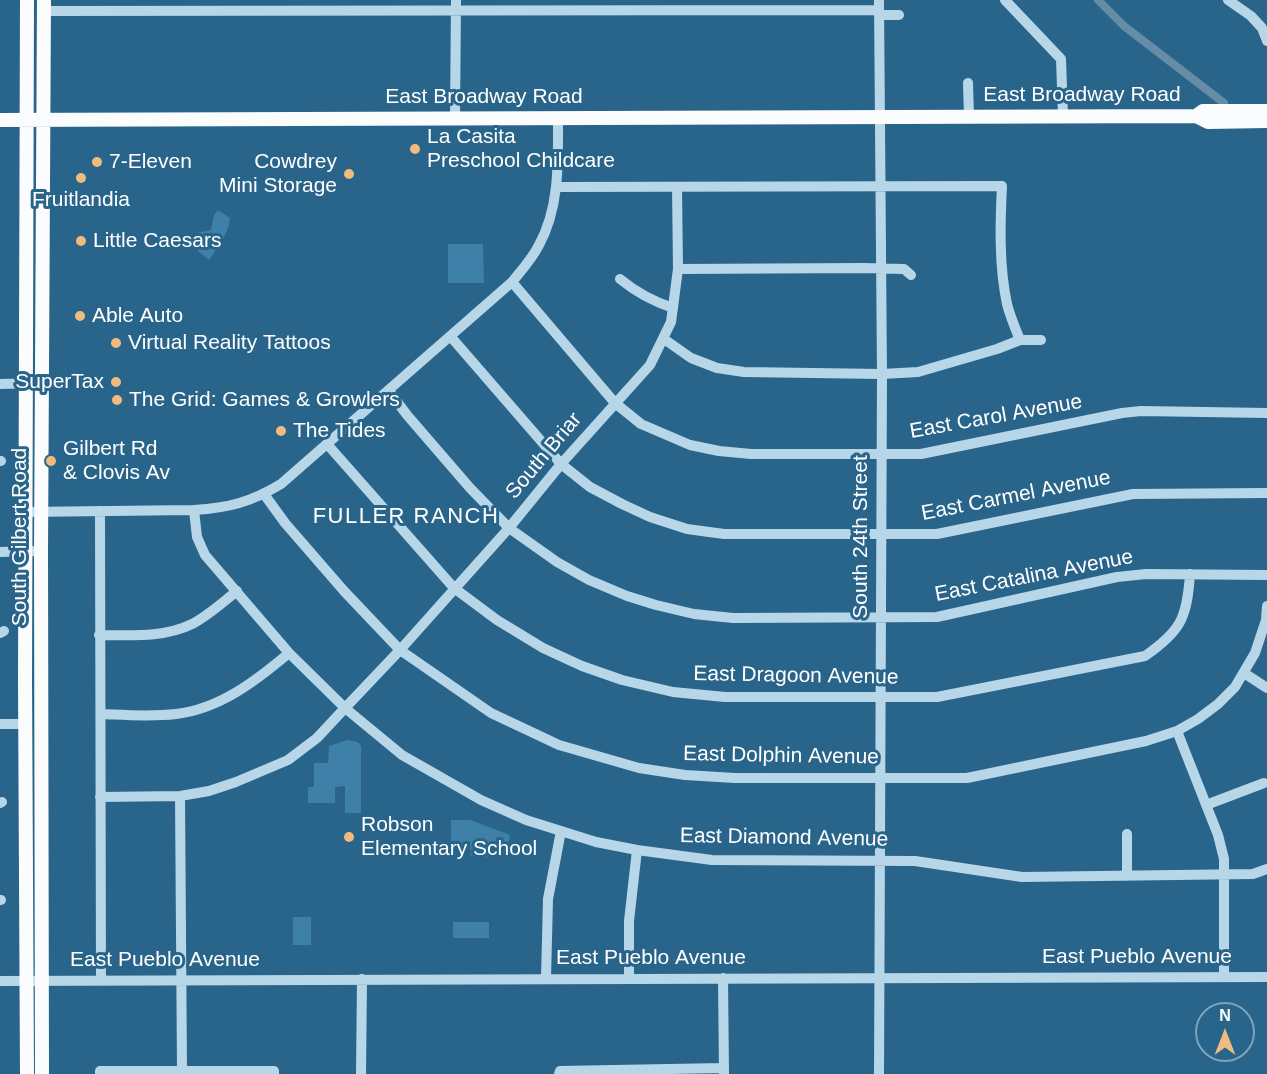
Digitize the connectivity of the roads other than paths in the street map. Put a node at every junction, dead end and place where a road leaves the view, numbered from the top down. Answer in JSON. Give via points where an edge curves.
{"nodes":[{"id":1,"x":27,"y":0,"type":"edge"},
{"id":2,"x":1005,"y":0,"type":"edge"},
{"id":3,"x":1228,"y":0,"type":"edge"},
{"id":4,"x":456,"y":5,"type":"edge"},
{"id":5,"x":753,"y":5,"type":"edge"},
{"id":6,"x":44,"y":6,"type":"edge"},
{"id":7,"x":879,"y":8,"type":"edge"},
{"id":8,"x":898,"y":15,"type":"dead end"},
{"id":9,"x":1267,"y":41,"type":"edge"},
{"id":10,"x":968,"y":83,"type":"dead end"},
{"id":11,"x":1261,"y":111,"type":"edge"},
{"id":12,"x":969,"y":116,"type":"junction"},
{"id":13,"x":1063,"y":116,"type":"junction"},
{"id":14,"x":1196,"y":116,"type":"junction"},
{"id":15,"x":879,"y":117,"type":"junction"},
{"id":16,"x":455,"y":118,"type":"junction"},
{"id":17,"x":558,"y":118,"type":"junction"},
{"id":18,"x":44,"y":119,"type":"junction"},
{"id":19,"x":0,"y":120,"type":"edge"},
{"id":20,"x":26,"y":120,"type":"junction"},
{"id":21,"x":1267,"y":122,"type":"edge"},
{"id":22,"x":880,"y":186,"type":"junction"},
{"id":23,"x":556,"y":187,"type":"junction"},
{"id":24,"x":677,"y":187,"type":"junction"},
{"id":25,"x":26,"y":243,"type":"junction"},
{"id":26,"x":678,"y":268,"type":"junction"},
{"id":27,"x":880,"y":268,"type":"junction"},
{"id":28,"x":911,"y":275,"type":"dead end"},
{"id":29,"x":620,"y":279,"type":"dead end"},
{"id":30,"x":512,"y":282,"type":"junction"},
{"id":31,"x":43,"y":299,"type":"junction"},
{"id":32,"x":673,"y":308,"type":"junction"},
{"id":33,"x":27,"y":320,"type":"junction"},
{"id":34,"x":451,"y":336,"type":"junction"},
{"id":35,"x":664,"y":339,"type":"junction"},
{"id":36,"x":1020,"y":340,"type":"junction"},
{"id":37,"x":1041,"y":340,"type":"dead end"},
{"id":38,"x":42,"y":354,"type":"junction"},
{"id":39,"x":882,"y":374,"type":"junction"},
{"id":40,"x":26,"y":383,"type":"junction"},
{"id":41,"x":42,"y":383,"type":"junction"},
{"id":42,"x":0,"y":384,"type":"edge"},
{"id":43,"x":389,"y":391,"type":"junction"},
{"id":44,"x":615,"y":403,"type":"junction"},
{"id":45,"x":1267,"y":413,"type":"edge"},
{"id":46,"x":327,"y":444,"type":"junction"},
{"id":47,"x":880,"y":454,"type":"junction"},
{"id":48,"x":561,"y":464,"type":"junction"},
{"id":49,"x":1267,"y":493,"type":"edge"},
{"id":50,"x":264,"y":494,"type":"junction"},
{"id":51,"x":194,"y":510,"type":"junction"},
{"id":52,"x":41,"y":511,"type":"junction"},
{"id":53,"x":100,"y":511,"type":"junction"},
{"id":54,"x":25,"y":512,"type":"junction"},
{"id":55,"x":509,"y":528,"type":"junction"},
{"id":56,"x":881,"y":535,"type":"junction"},
{"id":57,"x":41,"y":551,"type":"junction"},
{"id":58,"x":0,"y":552,"type":"edge"},
{"id":59,"x":25,"y":552,"type":"junction"},
{"id":60,"x":1190,"y":574,"type":"junction"},
{"id":61,"x":1267,"y":575,"type":"edge"},
{"id":62,"x":454,"y":588,"type":"junction"},
{"id":63,"x":237,"y":591,"type":"junction"},
{"id":64,"x":1267,"y":606,"type":"edge"},
{"id":65,"x":881,"y":617,"type":"junction"},
{"id":66,"x":99,"y":635,"type":"junction"},
{"id":67,"x":400,"y":650,"type":"junction"},
{"id":68,"x":289,"y":652,"type":"junction"},
{"id":69,"x":1244,"y":673,"type":"junction"},
{"id":70,"x":1267,"y":688,"type":"edge"},
{"id":71,"x":880,"y":696,"type":"junction"},
{"id":72,"x":345,"y":708,"type":"junction"},
{"id":73,"x":101,"y":714,"type":"junction"},
{"id":74,"x":0,"y":724,"type":"edge"},
{"id":75,"x":25,"y":724,"type":"junction"},
{"id":76,"x":1177,"y":731,"type":"junction"},
{"id":77,"x":882,"y":777,"type":"junction"},
{"id":78,"x":1264,"y":783,"type":"dead end"},
{"id":79,"x":180,"y":796,"type":"junction"},
{"id":80,"x":100,"y":797,"type":"junction"},
{"id":81,"x":1206,"y":805,"type":"junction"},
{"id":82,"x":561,"y":831,"type":"junction"},
{"id":83,"x":1127,"y":834,"type":"dead end"},
{"id":84,"x":637,"y":850,"type":"junction"},
{"id":85,"x":880,"y":860,"type":"junction"},
{"id":86,"x":1267,"y":869,"type":"edge"},
{"id":87,"x":1224,"y":874,"type":"junction"},
{"id":88,"x":1127,"y":876,"type":"junction"},
{"id":89,"x":879,"y":976,"type":"junction"},
{"id":90,"x":1267,"y":976,"type":"edge"},
{"id":91,"x":1224,"y":977,"type":"junction"},
{"id":92,"x":546,"y":978,"type":"junction"},
{"id":93,"x":723,"y":978,"type":"junction"},
{"id":94,"x":362,"y":979,"type":"junction"},
{"id":95,"x":629,"y":979,"type":"junction"},
{"id":96,"x":101,"y":980,"type":"junction"},
{"id":97,"x":183,"y":980,"type":"junction"},
{"id":98,"x":0,"y":981,"type":"edge"},
{"id":99,"x":35,"y":981,"type":"junction"},
{"id":100,"x":182,"y":1071,"type":"junction"},
{"id":101,"x":724,"y":1071,"type":"edge"},
{"id":102,"x":100,"y":1073,"type":"edge"},
{"id":103,"x":274,"y":1073,"type":"edge"},
{"id":104,"x":27,"y":1074,"type":"edge"},
{"id":105,"x":42,"y":1074,"type":"edge"},
{"id":106,"x":361,"y":1074,"type":"edge"},
{"id":107,"x":559,"y":1074,"type":"edge"},
{"id":108,"x":879,"y":1074,"type":"edge"}],
"edges":[{"from":1,"to":20,"type":"main road","name":"South Gilbert Road"},
{"from":2,"to":13,"type":"street","via":[[1060,59]]},
{"from":3,"to":9,"type":"street","via":[[1251,16]]},
{"from":4,"to":5,"type":"street"},
{"from":4,"to":6,"type":"street"},
{"from":4,"to":16,"type":"street"},
{"from":5,"to":7,"type":"street"},
{"from":6,"to":18,"type":"main road","name":"South Gilbert Road"},
{"from":7,"to":8,"type":"street"},
{"from":7,"to":15,"type":"street","name":"South 24th Street"},
{"from":10,"to":12,"type":"street","name":"East Broadway Road"},
{"from":11,"to":14,"type":"main road","name":"East Broadway Road","via":[[1203,111]]},
{"from":12,"to":13,"type":"main road","name":"East Broadway Road"},
{"from":12,"to":15,"type":"main road","name":"East Broadway Road"},
{"from":13,"to":14,"type":"main road","name":"East Broadway Road"},
{"from":14,"to":21,"type":"main road","name":"East Broadway Road","via":[[1208,122]]},
{"from":15,"to":17,"type":"main road","name":"East Broadway Road"},
{"from":15,"to":22,"type":"street","name":"South 24th Street"},
{"from":16,"to":17,"type":"main road","name":"East Broadway Road"},
{"from":16,"to":18,"type":"main road","name":"East Broadway Road"},
{"from":17,"to":23,"type":"street"},
{"from":18,"to":20,"type":"main road","name":"East Broadway Road"},
{"from":18,"to":31,"type":"main road","name":"South Gilbert Road"},
{"from":19,"to":20,"type":"main road","name":"East Broadway Road"},
{"from":20,"to":25,"type":"main road","name":"South Gilbert Road"},
{"from":22,"to":24,"type":"street"},
{"from":22,"to":27,"type":"street","name":"South 24th Street"},
{"from":22,"to":36,"type":"street","via":[[1002,186],[1002,278],[1007,307]]},
{"from":23,"to":24,"type":"street"},
{"from":23,"to":30,"type":"street","via":[[546,232]]},
{"from":24,"to":26,"type":"street","name":"South Briar"},
{"from":25,"to":31,"type":"main road","via":[[32,255],[35,294]]},
{"from":25,"to":33,"type":"main road","name":"South Gilbert Road"},
{"from":26,"to":27,"type":"street"},
{"from":26,"to":32,"type":"street","name":"South Briar"},
{"from":27,"to":28,"type":"street","via":[[903,269]]},
{"from":27,"to":39,"type":"street","name":"South 24th Street"},
{"from":29,"to":32,"type":"street","via":[[636,292]]},
{"from":30,"to":34,"type":"street"},
{"from":30,"to":44,"type":"street","name":"East Carol Avenue"},
{"from":31,"to":38,"type":"main road","name":"South Gilbert Road"},
{"from":32,"to":35,"type":"street","name":"South Briar"},
{"from":33,"to":38,"type":"main road","via":[[34,324]]},
{"from":33,"to":40,"type":"main road","name":"South Gilbert Road"},
{"from":34,"to":43,"type":"street"},
{"from":34,"to":48,"type":"street","name":"East Carmel Avenue"},
{"from":35,"to":39,"type":"street","via":[[691,358],[717,368],[744,372]]},
{"from":35,"to":44,"type":"street","name":"South Briar","via":[[650,365]]},
{"from":36,"to":37,"type":"street"},
{"from":36,"to":39,"type":"street","via":[[918,372]]},
{"from":38,"to":41,"type":"main road","name":"South Gilbert Road"},
{"from":39,"to":47,"type":"street","name":"South 24th Street"},
{"from":40,"to":41,"type":"street"},
{"from":40,"to":42,"type":"street"},
{"from":40,"to":54,"type":"main road","name":"South Gilbert Road"},
{"from":41,"to":52,"type":"main road","name":"South Gilbert Road"},
{"from":43,"to":46,"type":"street"},
{"from":43,"to":55,"type":"street","name":"East Catalina Avenue"},
{"from":44,"to":47,"type":"street","name":"East Carol Avenue","via":[[641,424],[690,446],[751,454]]},
{"from":44,"to":48,"type":"street","name":"South Briar"},
{"from":45,"to":47,"type":"street","name":"East Carol Avenue","via":[[1122,413],[946,450]]},
{"from":46,"to":50,"type":"street"},
{"from":46,"to":62,"type":"street","name":"East Dragoon Avenue"},
{"from":47,"to":56,"type":"street","name":"South 24th Street"},
{"from":48,"to":55,"type":"street","name":"South Briar"},
{"from":48,"to":56,"type":"street","name":"East Carmel Avenue","via":[[590,487],[622,504],[687,529],[724,534]]},
{"from":49,"to":56,"type":"street","name":"East Carmel Avenue","via":[[1133,494],[937,534]]},
{"from":50,"to":51,"type":"street","via":[[233,506]]},
{"from":50,"to":67,"type":"street","name":"East Dolphin Avenue","via":[[344,591]]},
{"from":51,"to":53,"type":"street"},
{"from":51,"to":63,"type":"street","name":"East Diamond Avenue","via":[[197,537],[205,555]]},
{"from":52,"to":53,"type":"street"},
{"from":52,"to":54,"type":"street"},
{"from":52,"to":57,"type":"main road","name":"South Gilbert Road"},
{"from":53,"to":66,"type":"street"},
{"from":54,"to":59,"type":"main road","name":"South Gilbert Road"},
{"from":55,"to":62,"type":"street","name":"South Briar"},
{"from":55,"to":65,"type":"street","name":"East Catalina Avenue","via":[[589,580],[656,605],[733,618]]},
{"from":56,"to":65,"type":"street","name":"South 24th Street"},
{"from":57,"to":59,"type":"street"},
{"from":57,"to":99,"type":"main road","name":"South Gilbert Road"},
{"from":58,"to":59,"type":"street"},
{"from":59,"to":75,"type":"main road","name":"South Gilbert Road"},
{"from":60,"to":61,"type":"street","name":"East Catalina Avenue"},
{"from":60,"to":65,"type":"street","name":"East Catalina Avenue","via":[[1117,577],[937,616]]},
{"from":60,"to":71,"type":"street","name":"East Dragoon Avenue","via":[[1186,613],[1164,643],[1145,656],[937,697]]},
{"from":62,"to":67,"type":"street","name":"South Briar"},
{"from":62,"to":71,"type":"street","name":"East Dragoon Avenue","via":[[496,620],[543,648],[622,680],[673,692],[725,697]]},
{"from":63,"to":66,"type":"street","via":[[193,624],[173,631]]},
{"from":63,"to":68,"type":"street","name":"East Diamond Avenue"},
{"from":64,"to":69,"type":"street","name":"East Dolphin Avenue","via":[[1261,634]]},
{"from":65,"to":71,"type":"street","name":"South 24th Street"},
{"from":66,"to":73,"type":"street"},
{"from":67,"to":72,"type":"street","name":"South Briar"},
{"from":67,"to":77,"type":"street","name":"East Dolphin Avenue","via":[[491,713],[559,745],[639,768],[715,777]]},
{"from":68,"to":72,"type":"street","name":"East Diamond Avenue"},
{"from":68,"to":73,"type":"street","via":[[260,678],[211,704],[178,714]]},
{"from":69,"to":70,"type":"street"},
{"from":69,"to":76,"type":"street","name":"East Dolphin Avenue","via":[[1218,704]]},
{"from":71,"to":77,"type":"street","name":"South 24th Street"},
{"from":72,"to":79,"type":"street","name":"South Briar","via":[[317,738],[288,760],[209,791]]},
{"from":72,"to":82,"type":"street","name":"East Diamond Avenue","via":[[402,755],[481,800]]},
{"from":73,"to":80,"type":"street"},
{"from":74,"to":75,"type":"street"},
{"from":75,"to":99,"type":"main road","name":"South Gilbert Road"},
{"from":76,"to":77,"type":"street","name":"East Dolphin Avenue","via":[[967,778]]},
{"from":76,"to":81,"type":"street"},
{"from":77,"to":85,"type":"street","name":"South 24th Street"},
{"from":78,"to":81,"type":"street"},
{"from":79,"to":80,"type":"street","name":"South Briar"},
{"from":79,"to":97,"type":"street"},
{"from":80,"to":96,"type":"street"},
{"from":81,"to":87,"type":"street","via":[[1224,859]]},
{"from":82,"to":84,"type":"street","name":"East Diamond Avenue"},
{"from":82,"to":92,"type":"street","via":[[548,898]]},
{"from":83,"to":88,"type":"street"},
{"from":84,"to":85,"type":"street","name":"East Diamond Avenue","via":[[712,860]]},
{"from":84,"to":95,"type":"street","via":[[629,921]]},
{"from":85,"to":88,"type":"street","name":"East Diamond Avenue","via":[[915,861],[1022,877]]},
{"from":85,"to":89,"type":"street","name":"South 24th Street"},
{"from":86,"to":87,"type":"street","name":"East Diamond Avenue","via":[[1253,874]]},
{"from":87,"to":88,"type":"street","name":"East Diamond Avenue"},
{"from":87,"to":91,"type":"street"},
{"from":89,"to":91,"type":"street","name":"East Pueblo Avenue"},
{"from":89,"to":93,"type":"street","name":"East Pueblo Avenue"},
{"from":89,"to":108,"type":"street","name":"South 24th Street"},
{"from":90,"to":91,"type":"street","name":"East Pueblo Avenue"},
{"from":92,"to":94,"type":"street","name":"East Pueblo Avenue"},
{"from":92,"to":95,"type":"street","name":"East Pueblo Avenue"},
{"from":93,"to":95,"type":"street","name":"East Pueblo Avenue"},
{"from":93,"to":101,"type":"street"},
{"from":94,"to":97,"type":"street","name":"East Pueblo Avenue"},
{"from":94,"to":106,"type":"street"},
{"from":96,"to":97,"type":"street","name":"East Pueblo Avenue"},
{"from":96,"to":99,"type":"street","name":"East Pueblo Avenue"},
{"from":97,"to":100,"type":"street"},
{"from":98,"to":99,"type":"street","name":"East Pueblo Avenue"},
{"from":99,"to":104,"type":"main road","name":"South Gilbert Road"},
{"from":99,"to":105,"type":"main road","name":"South Gilbert Road"},
{"from":100,"to":102,"type":"street"},
{"from":100,"to":103,"type":"street"},
{"from":101,"to":107,"type":"street"}]}
